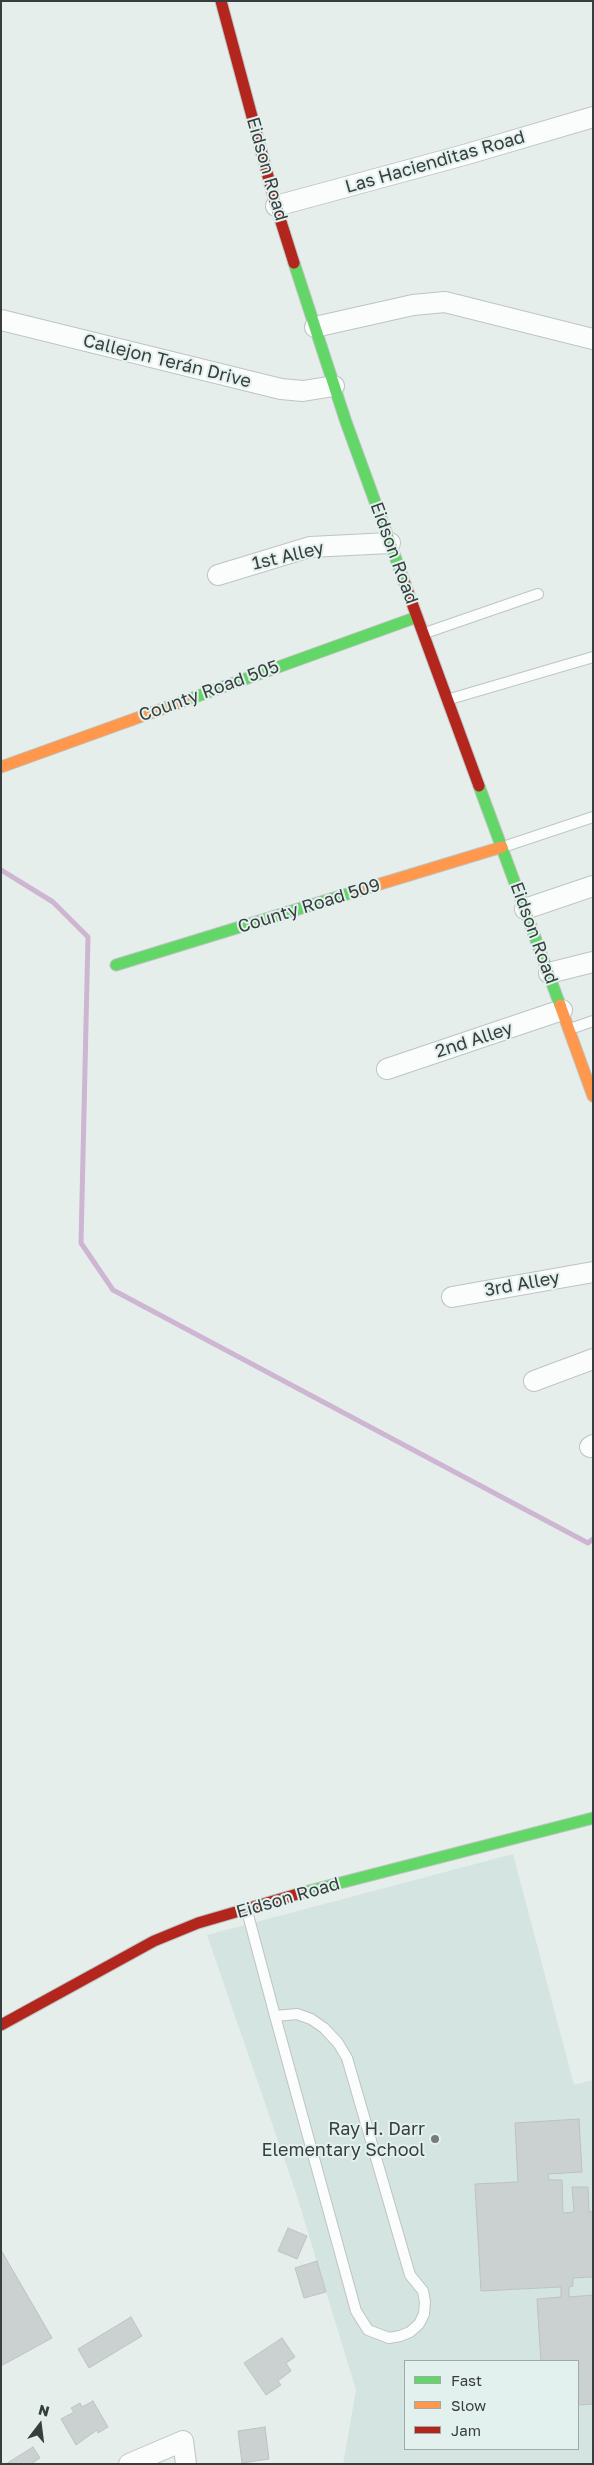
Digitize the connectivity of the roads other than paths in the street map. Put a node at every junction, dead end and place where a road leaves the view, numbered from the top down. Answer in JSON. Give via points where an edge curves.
{"nodes":[{"id":1,"x":220,"y":1,"type":"edge"},
{"id":2,"x":593,"y":117,"type":"edge"},
{"id":3,"x":276,"y":206,"type":"junction"},
{"id":4,"x":1,"y":320,"type":"edge"},
{"id":5,"x":315,"y":327,"type":"junction"},
{"id":6,"x":593,"y":339,"type":"edge"},
{"id":7,"x":334,"y":386,"type":"junction"},
{"id":8,"x":390,"y":543,"type":"junction"},
{"id":9,"x":218,"y":575,"type":"dead end"},
{"id":10,"x":538,"y":594,"type":"dead end"},
{"id":11,"x":417,"y":617,"type":"junction"},
{"id":12,"x":424,"y":634,"type":"junction"},
{"id":13,"x":593,"y":657,"type":"edge"},
{"id":14,"x":448,"y":700,"type":"junction"},
{"id":15,"x":1,"y":767,"type":"edge"},
{"id":16,"x":593,"y":817,"type":"edge"},
{"id":17,"x":502,"y":847,"type":"junction"},
{"id":18,"x":593,"y":886,"type":"edge"},
{"id":19,"x":525,"y":909,"type":"junction"},
{"id":20,"x":593,"y":962,"type":"edge"},
{"id":21,"x":116,"y":965,"type":"dead end"},
{"id":22,"x":549,"y":973,"type":"junction"},
{"id":23,"x":562,"y":1010,"type":"junction"},
{"id":24,"x":593,"y":1021,"type":"edge"},
{"id":25,"x":568,"y":1030,"type":"junction"},
{"id":26,"x":387,"y":1070,"type":"dead end"},
{"id":27,"x":593,"y":1096,"type":"edge"},
{"id":28,"x":593,"y":1272,"type":"edge"},
{"id":29,"x":452,"y":1298,"type":"dead end"},
{"id":30,"x":593,"y":1359,"type":"edge"},
{"id":31,"x":534,"y":1381,"type":"dead end"},
{"id":32,"x":593,"y":1818,"type":"edge"},
{"id":33,"x":246,"y":1910,"type":"junction"},
{"id":34,"x":274,"y":2016,"type":"junction"},
{"id":35,"x":1,"y":2025,"type":"edge"},
{"id":36,"x":129,"y":2464,"type":"edge"},
{"id":37,"x":186,"y":2464,"type":"edge"}],
"edges":[{"from":1,"to":3,"type":"street","name":"Eidson Road"},
{"from":2,"to":3,"type":"street","name":"Las Hacienditas Road","via":[[464,156]]},
{"from":3,"to":5,"type":"street","name":"Eidson Road"},
{"from":4,"to":7,"type":"street","name":"Callejon Terán Drive","via":[[281,389],[303,391]]},
{"from":5,"to":6,"type":"street","via":[[413,305],[445,302]]},
{"from":5,"to":7,"type":"street","name":"Eidson Road"},
{"from":7,"to":8,"type":"street","name":"Eidson Road"},
{"from":8,"to":9,"type":"street","name":"1st Alley","via":[[310,547]]},
{"from":8,"to":11,"type":"street","name":"Eidson Road"},
{"from":10,"to":12,"type":"lane"},
{"from":11,"to":12,"type":"street","name":"Eidson Road"},
{"from":11,"to":15,"type":"street","name":"County Road 505"},
{"from":12,"to":14,"type":"street","name":"Eidson Road"},
{"from":13,"to":14,"type":"lane"},
{"from":14,"to":17,"type":"street","name":"Eidson Road"},
{"from":16,"to":17,"type":"lane"},
{"from":17,"to":19,"type":"street","name":"Eidson Road"},
{"from":17,"to":21,"type":"street","name":"County Road 509"},
{"from":18,"to":19,"type":"street"},
{"from":19,"to":22,"type":"street","name":"Eidson Road"},
{"from":20,"to":22,"type":"street"},
{"from":22,"to":23,"type":"street","name":"Eidson Road"},
{"from":23,"to":25,"type":"street","name":"Eidson Road"},
{"from":23,"to":26,"type":"street","name":"2nd Alley"},
{"from":24,"to":25,"type":"lane"},
{"from":25,"to":27,"type":"street","name":"Eidson Road"},
{"from":28,"to":29,"type":"street","name":"3rd Alley"},
{"from":30,"to":31,"type":"street"},
{"from":32,"to":33,"type":"street","name":"Eidson Road","via":[[318,1888]]},
{"from":33,"to":34,"type":"lane"},
{"from":33,"to":35,"type":"street","name":"Eidson Road","via":[[198,1923],[154,1941]]},
{"from":34,"to":34,"type":"lane","via":[[356,2311],[368,2330],[378,2336],[389,2338],[410,2332],[424,2314],[423,2291],[410,2275],[347,2058],[338,2042],[311,2019],[297,2014]]},
{"from":36,"to":37,"type":"street","via":[[184,2441]]}]}
